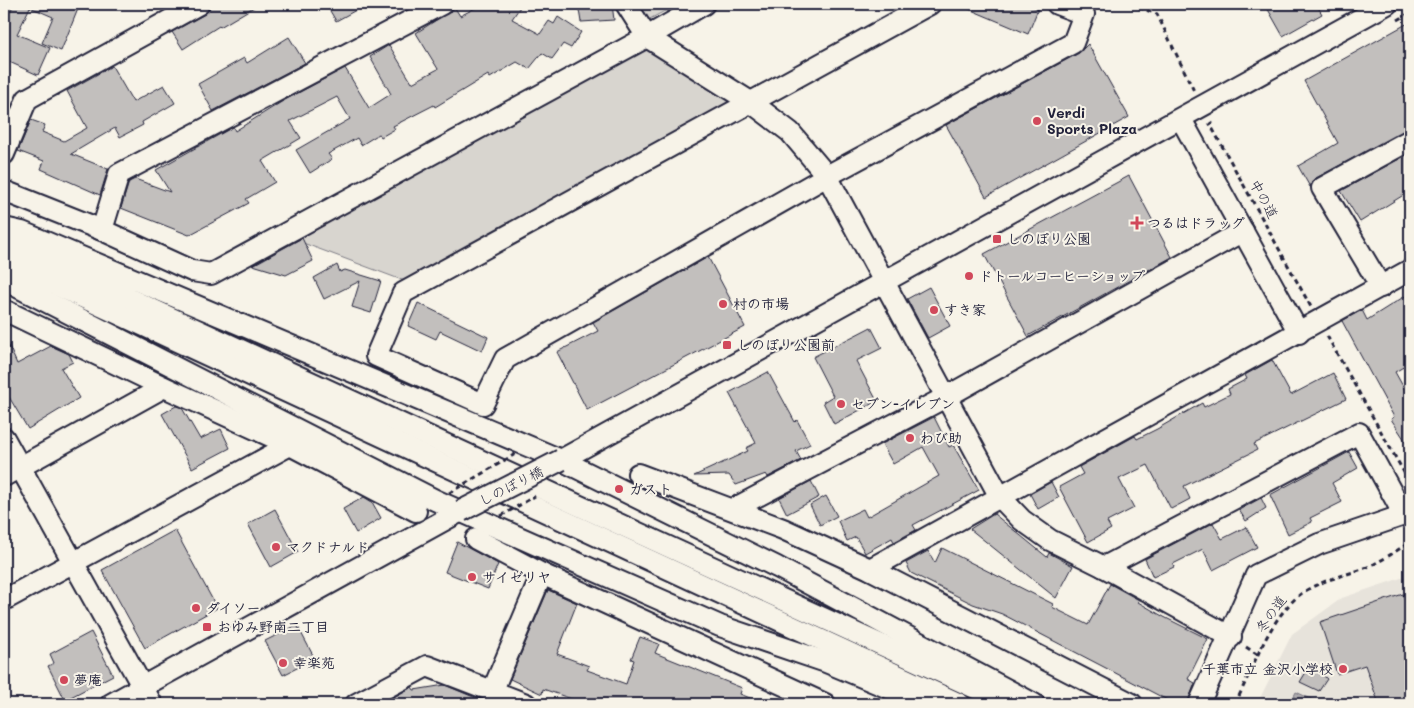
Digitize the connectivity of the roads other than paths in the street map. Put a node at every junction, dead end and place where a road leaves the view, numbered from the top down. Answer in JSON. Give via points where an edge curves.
{"nodes":[{"id":1,"x":199,"y":4,"type":"edge"},
{"id":2,"x":442,"y":4,"type":"edge"},
{"id":3,"x":626,"y":4,"type":"edge"},
{"id":4,"x":704,"y":4,"type":"edge"},
{"id":5,"x":930,"y":4,"type":"edge"},
{"id":6,"x":1057,"y":4,"type":"edge"},
{"id":7,"x":1390,"y":13,"type":"edge"},
{"id":8,"x":647,"y":37,"type":"junction"},
{"id":9,"x":752,"y":103,"type":"junction"},
{"id":10,"x":1181,"y":119,"type":"junction"},
{"id":11,"x":1410,"y":140,"type":"edge"},
{"id":12,"x":4,"y":154,"type":"edge"},
{"id":13,"x":827,"y":176,"type":"junction"},
{"id":14,"x":4,"y":191,"type":"edge"},
{"id":15,"x":4,"y":228,"type":"edge"},
{"id":16,"x":102,"y":230,"type":"junction"},
{"id":17,"x":1243,"y":231,"type":"junction"},
{"id":18,"x":4,"y":241,"type":"edge"},
{"id":19,"x":4,"y":261,"type":"edge"},
{"id":20,"x":1410,"y":270,"type":"edge"},
{"id":21,"x":4,"y":280,"type":"edge"},
{"id":22,"x":886,"y":282,"type":"junction"},
{"id":23,"x":1380,"y":287,"type":"junction"},
{"id":24,"x":4,"y":310,"type":"edge"},
{"id":25,"x":1299,"y":333,"type":"junction"},
{"id":26,"x":164,"y":388,"type":"junction"},
{"id":27,"x":946,"y":397,"type":"junction"},
{"id":28,"x":4,"y":438,"type":"edge"},
{"id":29,"x":290,"y":445,"type":"junction"},
{"id":30,"x":561,"y":460,"type":"junction"},
{"id":31,"x":12,"y":472,"type":"edge"},
{"id":32,"x":638,"y":474,"type":"dead end"},
{"id":33,"x":1000,"y":498,"type":"junction"},
{"id":34,"x":733,"y":509,"type":"junction"},
{"id":35,"x":416,"y":511,"type":"dead end"},
{"id":36,"x":460,"y":511,"type":"junction"},
{"id":37,"x":476,"y":539,"type":"dead end"},
{"id":38,"x":73,"y":562,"type":"junction"},
{"id":39,"x":1104,"y":567,"type":"junction"},
{"id":40,"x":870,"y":569,"type":"junction"},
{"id":41,"x":542,"y":574,"type":"junction"},
{"id":42,"x":4,"y":600,"type":"edge"},
{"id":43,"x":1230,"y":637,"type":"junction"},
{"id":44,"x":492,"y":692,"type":"junction"},
{"id":45,"x":147,"y":696,"type":"edge"},
{"id":46,"x":815,"y":702,"type":"edge"},
{"id":47,"x":111,"y":704,"type":"edge"},
{"id":48,"x":356,"y":704,"type":"edge"},
{"id":49,"x":526,"y":704,"type":"edge"},
{"id":50,"x":927,"y":704,"type":"edge"},
{"id":51,"x":960,"y":704,"type":"edge"},
{"id":52,"x":1010,"y":704,"type":"edge"},
{"id":53,"x":1034,"y":704,"type":"edge"},
{"id":54,"x":1132,"y":704,"type":"edge"},
{"id":55,"x":1199,"y":704,"type":"edge"}],
"edges":[{"from":1,"to":12,"type":"street","via":[[27,99]]},
{"from":2,"to":16,"type":"street","via":[[119,174]]},
{"from":3,"to":8,"type":"street"},
{"from":4,"to":8,"type":"street"},
{"from":5,"to":9,"type":"street"},
{"from":6,"to":13,"type":"street","via":[[1084,14],[1072,43]]},
{"from":7,"to":10,"type":"street","name":"しのぼり橋"},
{"from":8,"to":9,"type":"street"},
{"from":8,"to":16,"type":"street","via":[[211,274],[192,271]]},
{"from":9,"to":13,"type":"street","via":[[790,132]]},
{"from":9,"to":13,"type":"street","via":[[403,294],[376,356],[483,404],[505,359]]},
{"from":10,"to":17,"type":"street"},
{"from":10,"to":22,"type":"street","name":"しのぼり橋"},
{"from":11,"to":23,"type":"street","via":[[1322,188]]},
{"from":13,"to":22,"type":"street"},
{"from":14,"to":16,"type":"street"},
{"from":15,"to":30,"type":"street","via":[[22,232]]},
{"from":17,"to":25,"type":"street"},
{"from":17,"to":27,"type":"street"},
{"from":18,"to":52,"type":"street"},
{"from":19,"to":51,"type":"street"},
{"from":20,"to":23,"type":"street"},
{"from":21,"to":36,"type":"street"},
{"from":22,"to":27,"type":"street"},
{"from":22,"to":30,"type":"street","name":"しのぼり橋"},
{"from":23,"to":25,"type":"street"},
{"from":24,"to":26,"type":"street"},
{"from":25,"to":33,"type":"street"},
{"from":26,"to":29,"type":"street"},
{"from":26,"to":31,"type":"street"},
{"from":27,"to":33,"type":"street"},
{"from":27,"to":34,"type":"street"},
{"from":28,"to":31,"type":"street"},
{"from":29,"to":35,"type":"street"},
{"from":29,"to":38,"type":"street"},
{"from":30,"to":36,"type":"street","name":"しのぼり橋","bridge":true},
{"from":30,"to":53,"type":"street","via":[[777,567]]},
{"from":31,"to":38,"type":"street"},
{"from":32,"to":34,"type":"street"},
{"from":33,"to":39,"type":"street","via":[[1022,520],[1050,540]]},
{"from":33,"to":40,"type":"street"},
{"from":34,"to":40,"type":"street"},
{"from":36,"to":45,"type":"street","name":"しのぼり橋"},
{"from":36,"to":50,"type":"street","via":[[720,626],[826,662]]},
{"from":37,"to":41,"type":"street"},
{"from":38,"to":42,"type":"street"},
{"from":38,"to":45,"type":"street"},
{"from":39,"to":43,"type":"street"},
{"from":39,"to":43,"type":"street","via":[[1359,433],[1404,515],[1318,544],[1256,576]]},
{"from":40,"to":54,"type":"street"},
{"from":41,"to":44,"type":"street"},
{"from":41,"to":46,"type":"street"},
{"from":43,"to":55,"type":"street"},
{"from":44,"to":48,"type":"street","via":[[427,666]]},
{"from":44,"to":49,"type":"street"},
{"from":45,"to":47,"type":"street","name":"しのぼり橋"}]}
